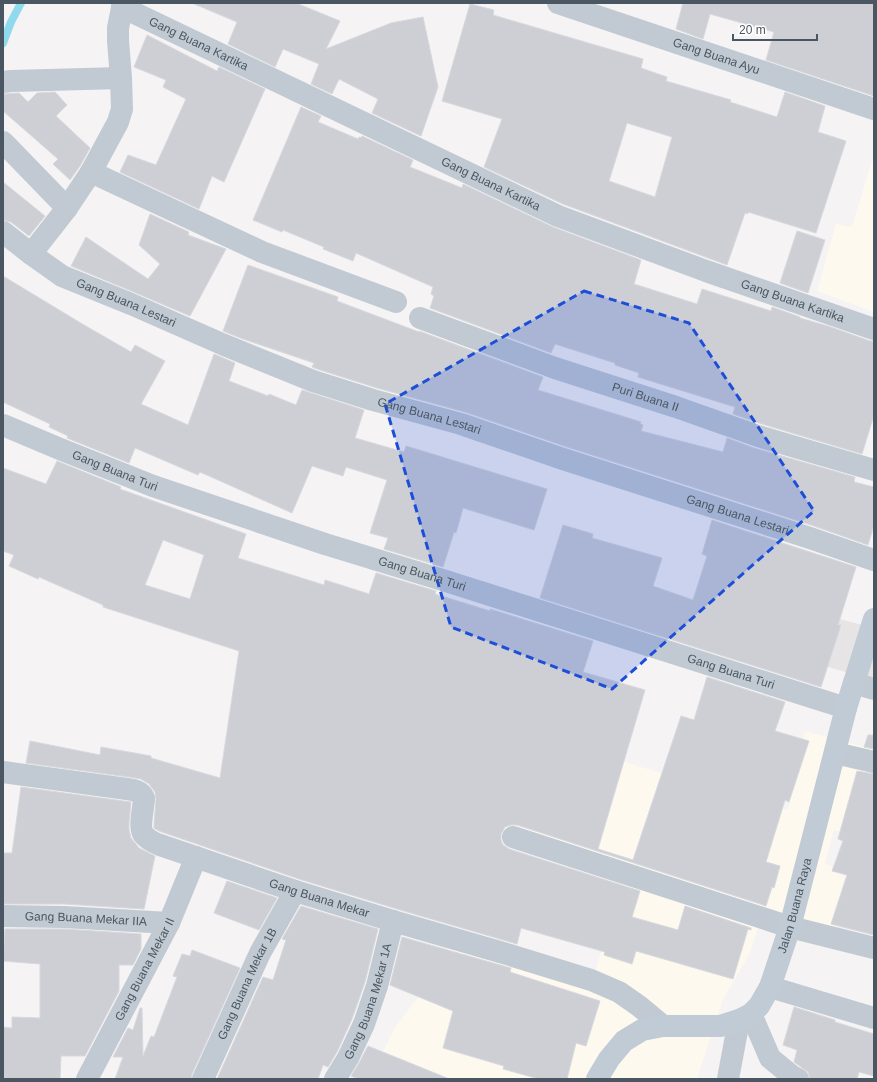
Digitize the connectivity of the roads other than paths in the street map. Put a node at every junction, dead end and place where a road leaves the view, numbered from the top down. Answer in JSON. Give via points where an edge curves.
{"nodes":[{"id":1,"x":558,"y":3,"type":"edge"},
{"id":2,"x":122,"y":5,"type":"edge"},
{"id":3,"x":122,"y":78,"type":"junction"},
{"id":4,"x":3,"y":82,"type":"edge"},
{"id":5,"x":874,"y":109,"type":"edge"},
{"id":6,"x":3,"y":142,"type":"edge"},
{"id":7,"x":91,"y":172,"type":"junction"},
{"id":8,"x":67,"y":208,"type":"junction"},
{"id":9,"x":6,"y":239,"type":"edge"},
{"id":10,"x":31,"y":254,"type":"junction"},
{"id":11,"x":396,"y":302,"type":"dead end"},
{"id":12,"x":420,"y":318,"type":"dead end"},
{"id":13,"x":874,"y":329,"type":"edge"},
{"id":14,"x":3,"y":425,"type":"edge"},
{"id":15,"x":874,"y":470,"type":"edge"},
{"id":16,"x":874,"y":560,"type":"edge"},
{"id":17,"x":874,"y":619,"type":"edge"},
{"id":18,"x":864,"y":686,"type":"edge"},
{"id":19,"x":846,"y":708,"type":"junction"},
{"id":20,"x":835,"y":753,"type":"junction"},
{"id":21,"x":874,"y":762,"type":"edge"},
{"id":22,"x":3,"y":772,"type":"edge"},
{"id":23,"x":513,"y":837,"type":"dead end"},
{"id":24,"x":196,"y":857,"type":"junction"},
{"id":25,"x":295,"y":891,"type":"junction"},
{"id":26,"x":3,"y":916,"type":"edge"},
{"id":27,"x":393,"y":922,"type":"junction"},
{"id":28,"x":169,"y":923,"type":"junction"},
{"id":29,"x":790,"y":927,"type":"junction"},
{"id":30,"x":874,"y":948,"type":"edge"},
{"id":31,"x":770,"y":987,"type":"junction"},
{"id":32,"x":745,"y":1017,"type":"junction"},
{"id":33,"x":874,"y":1018,"type":"edge"},
{"id":34,"x":663,"y":1026,"type":"junction"},
{"id":35,"x":87,"y":1079,"type":"edge"},
{"id":36,"x":203,"y":1079,"type":"edge"},
{"id":37,"x":335,"y":1079,"type":"edge"},
{"id":38,"x":597,"y":1079,"type":"edge"},
{"id":39,"x":728,"y":1079,"type":"edge"},
{"id":40,"x":798,"y":1079,"type":"edge"}],
"edges":[{"from":1,"to":5,"type":"street","name":"Gang Buana Ayu"},
{"from":2,"to":3,"type":"street","name":"Gang Buana Kartika","via":[[118,41]]},
{"from":2,"to":13,"type":"street","name":"Gang Buana Kartika","via":[[558,216]]},
{"from":3,"to":4,"type":"street"},
{"from":3,"to":7,"type":"street","name":"Gang Buana Kartika","via":[[122,109],[118,122]]},
{"from":6,"to":8,"type":"street"},
{"from":7,"to":8,"type":"street","name":"Gang Buana Kartika"},
{"from":7,"to":11,"type":"street","via":[[262,252]]},
{"from":8,"to":10,"type":"street","name":"Gang Buana Kartika"},
{"from":9,"to":10,"type":"street","name":"Gang Buana Lestari"},
{"from":10,"to":16,"type":"street","name":"Gang Buana Lestari","via":[[62,276],[313,381],[461,424]]},
{"from":12,"to":15,"type":"street","name":"Puri Buana II","via":[[555,368],[758,436]]},
{"from":14,"to":19,"type":"street","name":"Gang Buana Turi","via":[[153,486],[317,542]]},
{"from":17,"to":18,"type":"street","name":"Jalan Buana Raya"},
{"from":18,"to":19,"type":"street","name":"Jalan Buana Raya"},
{"from":19,"to":20,"type":"street","name":"Jalan Buana Raya"},
{"from":20,"to":21,"type":"street"},
{"from":20,"to":29,"type":"street","name":"Jalan Buana Raya"},
{"from":22,"to":24,"type":"street","name":"Gang Buana Mekar","via":[[137,791],[144,798],[141,826],[143,835],[160,845]]},
{"from":23,"to":29,"type":"street"},
{"from":24,"to":25,"type":"street","name":"Gang Buana Mekar"},
{"from":24,"to":28,"type":"street","name":"Gang Buana Mekar II"},
{"from":25,"to":27,"type":"street","name":"Gang Buana Mekar"},
{"from":25,"to":36,"type":"street","name":"Gang Buana Mekar 1B","via":[[260,953]]},
{"from":26,"to":28,"type":"street","name":"Gang Buana Mekar IIA"},
{"from":27,"to":34,"type":"street","name":"Gang Buana Mekar","via":[[591,980],[619,992]]},
{"from":27,"to":37,"type":"street","name":"Gang Buana Mekar 1A","via":[[377,986],[364,1024]]},
{"from":28,"to":35,"type":"street","name":"Gang Buana Mekar II"},
{"from":29,"to":30,"type":"street"},
{"from":29,"to":31,"type":"street","name":"Jalan Buana Raya"},
{"from":31,"to":32,"type":"street","name":"Jalan Buana Raya","via":[[759,1006]]},
{"from":31,"to":33,"type":"street"},
{"from":32,"to":34,"type":"street","via":[[720,1026]]},
{"from":32,"to":39,"type":"street"},
{"from":32,"to":40,"type":"street","via":[[770,1058]]},
{"from":34,"to":38,"type":"street","via":[[642,1030],[624,1041]]}]}
